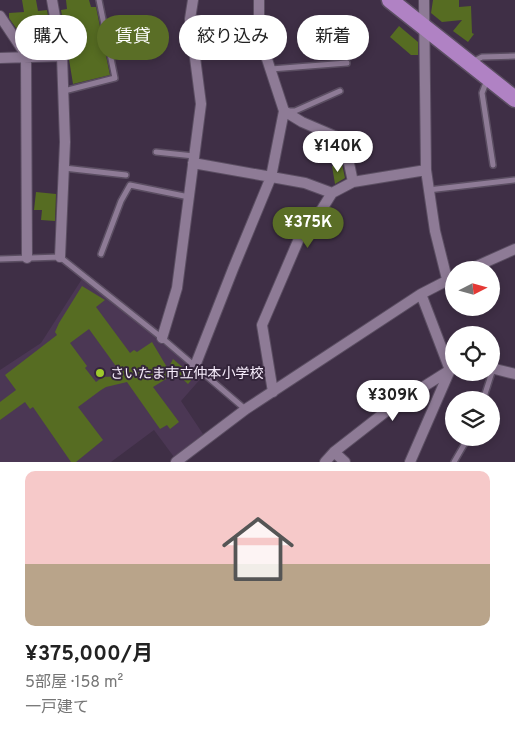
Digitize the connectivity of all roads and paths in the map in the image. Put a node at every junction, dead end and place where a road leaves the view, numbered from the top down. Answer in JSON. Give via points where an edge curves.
{"nodes":[{"id":1,"x":52,"y":0,"type":"edge"},
{"id":2,"x":99,"y":0,"type":"edge"},
{"id":3,"x":193,"y":0,"type":"edge"},
{"id":4,"x":259,"y":0,"type":"edge"},
{"id":5,"x":390,"y":0,"type":"edge"},
{"id":6,"x":424,"y":0,"type":"edge"},
{"id":7,"x":55,"y":15,"type":"edge"},
{"id":8,"x":0,"y":16,"type":"edge"},
{"id":9,"x":426,"y":28,"type":"junction"},
{"id":10,"x":15,"y":39,"type":"edge"},
{"id":11,"x":515,"y":56,"type":"edge"},
{"id":12,"x":0,"y":58,"type":"edge"},
{"id":13,"x":15,"y":58,"type":"edge"},
{"id":14,"x":27,"y":60,"type":"edge"},
{"id":15,"x":62,"y":60,"type":"edge"},
{"id":16,"x":347,"y":62,"type":"dead end"},
{"id":17,"x":470,"y":62,"type":"junction"},
{"id":18,"x":271,"y":69,"type":"junction"},
{"id":19,"x":488,"y":77,"type":"junction"},
{"id":20,"x":63,"y":91,"type":"junction"},
{"id":21,"x":340,"y":92,"type":"dead end"},
{"id":22,"x":515,"y":99,"type":"edge"},
{"id":23,"x":284,"y":111,"type":"junction"},
{"id":24,"x":156,"y":152,"type":"dead end"},
{"id":25,"x":194,"y":160,"type":"junction"},
{"id":26,"x":492,"y":165,"type":"dead end"},
{"id":27,"x":64,"y":168,"type":"junction"},
{"id":28,"x":426,"y":170,"type":"junction"},
{"id":29,"x":126,"y":174,"type":"dead end"},
{"id":30,"x":271,"y":177,"type":"junction"},
{"id":31,"x":514,"y":180,"type":"edge"},
{"id":32,"x":353,"y":182,"type":"junction"},
{"id":33,"x":428,"y":190,"type":"junction"},
{"id":34,"x":332,"y":193,"type":"junction"},
{"id":35,"x":189,"y":197,"type":"junction"},
{"id":36,"x":515,"y":249,"type":"edge"},
{"id":37,"x":101,"y":254,"type":"dead end"},
{"id":38,"x":27,"y":258,"type":"junction"},
{"id":39,"x":60,"y":258,"type":"junction"},
{"id":40,"x":0,"y":259,"type":"edge"},
{"id":41,"x":445,"y":261,"type":"edge"},
{"id":42,"x":488,"y":261,"type":"edge"},
{"id":43,"x":445,"y":281,"type":"edge"},
{"id":44,"x":421,"y":294,"type":"junction"},
{"id":45,"x":162,"y":338,"type":"junction"},
{"id":46,"x":445,"y":348,"type":"edge"},
{"id":47,"x":195,"y":366,"type":"junction"},
{"id":48,"x":500,"y":371,"type":"edge"},
{"id":49,"x":445,"y":373,"type":"edge"},
{"id":50,"x":515,"y":374,"type":"edge"},
{"id":51,"x":445,"y":381,"type":"edge"},
{"id":52,"x":273,"y":392,"type":"junction"},
{"id":53,"x":246,"y":410,"type":"junction"},
{"id":54,"x":463,"y":446,"type":"edge"},
{"id":55,"x":334,"y":452,"type":"junction"},
{"id":56,"x":176,"y":462,"type":"edge"},
{"id":57,"x":325,"y":462,"type":"edge"},
{"id":58,"x":344,"y":462,"type":"edge"},
{"id":59,"x":410,"y":462,"type":"edge"},
{"id":60,"x":454,"y":462,"type":"edge"}],
"edges":[{"from":1,"to":7,"type":"street"},
{"from":2,"to":20,"type":"lane","via":[[115,78]]},
{"from":3,"to":25,"type":"street","via":[[190,19],[202,104]]},
{"from":4,"to":18,"type":"street","via":[[258,24]]},
{"from":5,"to":9,"type":"highway"},
{"from":6,"to":9,"type":"street"},
{"from":8,"to":10,"type":"street"},
{"from":9,"to":17,"type":"highway"},
{"from":9,"to":28,"type":"street"},
{"from":11,"to":17,"type":"lane","via":[[482,57]]},
{"from":12,"to":13,"type":"street"},
{"from":14,"to":38,"type":"street"},
{"from":15,"to":20,"type":"street"},
{"from":16,"to":18,"type":"lane"},
{"from":17,"to":19,"type":"highway"},
{"from":18,"to":23,"type":"street"},
{"from":19,"to":22,"type":"highway"},
{"from":19,"to":26,"type":"lane","via":[[482,93]]},
{"from":20,"to":27,"type":"street"},
{"from":21,"to":23,"type":"lane","via":[[295,111]]},
{"from":23,"to":30,"type":"street"},
{"from":23,"to":32,"type":"street","via":[[344,140]]},
{"from":24,"to":25,"type":"lane"},
{"from":25,"to":30,"type":"street"},
{"from":25,"to":35,"type":"street"},
{"from":27,"to":29,"type":"lane"},
{"from":27,"to":39,"type":"street"},
{"from":28,"to":32,"type":"street"},
{"from":28,"to":33,"type":"street"},
{"from":30,"to":34,"type":"street","via":[[305,182]]},
{"from":30,"to":47,"type":"street"},
{"from":31,"to":33,"type":"lane"},
{"from":32,"to":34,"type":"street"},
{"from":33,"to":41,"type":"street","via":[[435,231]]},
{"from":34,"to":52,"type":"street","via":[[301,234],[262,325]]},
{"from":35,"to":37,"type":"lane","via":[[130,185]]},
{"from":35,"to":45,"type":"street","via":[[177,288]]},
{"from":36,"to":42,"type":"street"},
{"from":38,"to":39,"type":"lane"},
{"from":38,"to":40,"type":"lane"},
{"from":39,"to":45,"type":"lane"},
{"from":43,"to":44,"type":"street"},
{"from":44,"to":46,"type":"street"},
{"from":44,"to":52,"type":"street"},
{"from":45,"to":47,"type":"lane"},
{"from":47,"to":53,"type":"lane"},
{"from":48,"to":50,"type":"street"},
{"from":49,"to":55,"type":"street","via":[[393,406]]},
{"from":51,"to":59,"type":"street"},
{"from":52,"to":53,"type":"street"},
{"from":53,"to":56,"type":"street"},
{"from":54,"to":60,"type":"lane"},
{"from":55,"to":57,"type":"street"},
{"from":55,"to":58,"type":"street"}]}
